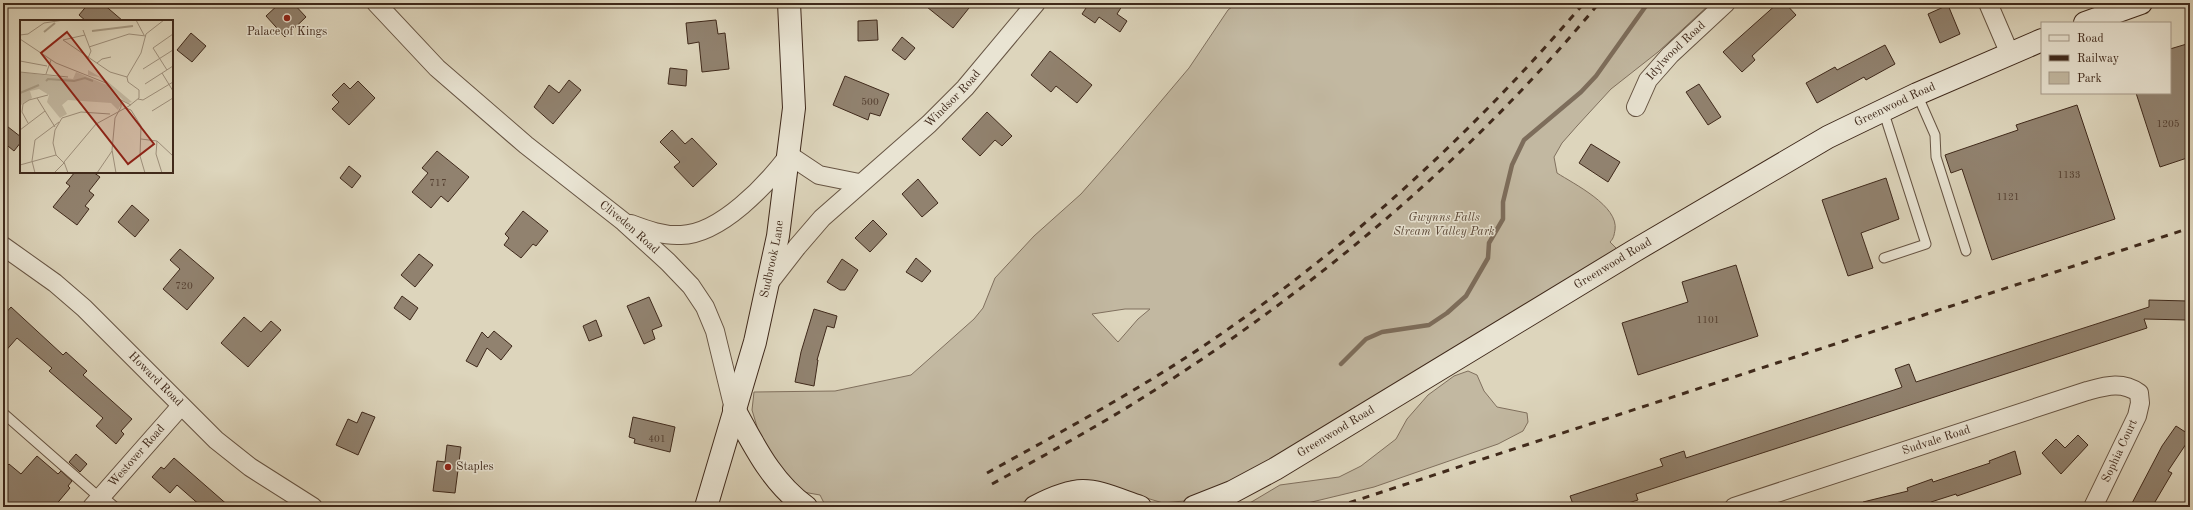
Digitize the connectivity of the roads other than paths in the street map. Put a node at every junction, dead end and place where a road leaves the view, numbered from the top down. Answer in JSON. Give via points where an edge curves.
{"nodes":[{"id":1,"x":376,"y":3,"type":"edge"},
{"id":2,"x":789,"y":3,"type":"edge"},
{"id":3,"x":1036,"y":3,"type":"edge"},
{"id":4,"x":1726,"y":3,"type":"edge"},
{"id":5,"x":1988,"y":3,"type":"edge"},
{"id":6,"x":2141,"y":3,"type":"edge"},
{"id":7,"x":2088,"y":22,"type":"edge"},
{"id":8,"x":2041,"y":40,"type":"edge"},
{"id":9,"x":2009,"y":52,"type":"junction"},
{"id":10,"x":1917,"y":94,"type":"junction"},
{"id":11,"x":1636,"y":107,"type":"dead end"},
{"id":12,"x":1883,"y":110,"type":"junction"},
{"id":13,"x":789,"y":155,"type":"junction"},
{"id":14,"x":859,"y":183,"type":"junction"},
{"id":15,"x":624,"y":222,"type":"junction"},
{"id":16,"x":3,"y":246,"type":"edge"},
{"id":17,"x":1966,"y":251,"type":"dead end"},
{"id":18,"x":1884,"y":258,"type":"dead end"},
{"id":19,"x":769,"y":283,"type":"junction"},
{"id":20,"x":2139,"y":393,"type":"joint"},
{"id":21,"x":182,"y":406,"type":"junction"},
{"id":22,"x":734,"y":409,"type":"junction"},
{"id":23,"x":3,"y":413,"type":"edge"},
{"id":24,"x":102,"y":502,"type":"edge"},
{"id":25,"x":313,"y":507,"type":"edge"},
{"id":26,"x":706,"y":507,"type":"edge"},
{"id":27,"x":806,"y":507,"type":"edge"},
{"id":28,"x":1035,"y":507,"type":"edge"},
{"id":29,"x":1140,"y":507,"type":"edge"},
{"id":30,"x":1194,"y":507,"type":"edge"},
{"id":31,"x":1734,"y":507,"type":"edge"},
{"id":32,"x":2093,"y":507,"type":"edge"}],
"edges":[{"from":1,"to":15,"type":"street","name":"Cliveden Road","via":[[437,68],[526,145]]},
{"from":2,"to":13,"type":"street","name":"Sudbrook Lane","via":[[794,108]]},
{"from":3,"to":14,"type":"street","name":"Windsor Road","via":[[965,88],[928,124]]},
{"from":4,"to":11,"type":"street","name":"Idylwood Road","via":[[1670,55],[1648,80]]},
{"from":5,"to":9,"type":"street"},
{"from":6,"to":7,"type":"street"},
{"from":8,"to":9,"type":"street","name":"Greenwood Road"},
{"from":9,"to":10,"type":"street","name":"Greenwood Road"},
{"from":10,"to":12,"type":"street","name":"Greenwood Road"},
{"from":10,"to":17,"type":"lane","via":[[1935,135],[1936,157]]},
{"from":12,"to":18,"type":"lane","via":[[1926,244]]},
{"from":12,"to":30,"type":"street","name":"Greenwood Road","via":[[1776,166],[1274,469],[1232,492]]},
{"from":13,"to":14,"type":"street","via":[[819,175]]},
{"from":13,"to":15,"type":"street","via":[[759,191],[721,220],[702,230],[683,235],[661,234]]},
{"from":13,"to":19,"type":"street","name":"Sudbrook Lane"},
{"from":14,"to":19,"type":"street","name":"Windsor Road","via":[[822,218]]},
{"from":15,"to":22,"type":"street","name":"Cliveden Road","via":[[691,286],[705,307],[715,331]]},
{"from":16,"to":21,"type":"street","name":"Howard Road","via":[[55,283],[84,308]]},
{"from":19,"to":22,"type":"street","name":"Sudbrook Lane","via":[[755,342]]},
{"from":20,"to":31,"type":"street","name":"Sudvale Road","via":[[2121,385],[2087,391]]},
{"from":20,"to":32,"type":"street","name":"Sophia Court","via":[[2137,416]]},
{"from":21,"to":24,"type":"street","name":"Westover Road"},
{"from":21,"to":25,"type":"street","name":"Howard Road","via":[[216,440],[250,467]]},
{"from":22,"to":26,"type":"street","name":"Sudbrook Lane"},
{"from":22,"to":27,"type":"street","name":"Cliveden Road","via":[[762,460],[777,481]]},
{"from":23,"to":24,"type":"lane"},
{"from":28,"to":29,"type":"street","via":[[1058,495],[1079,490],[1100,493]]}]}
